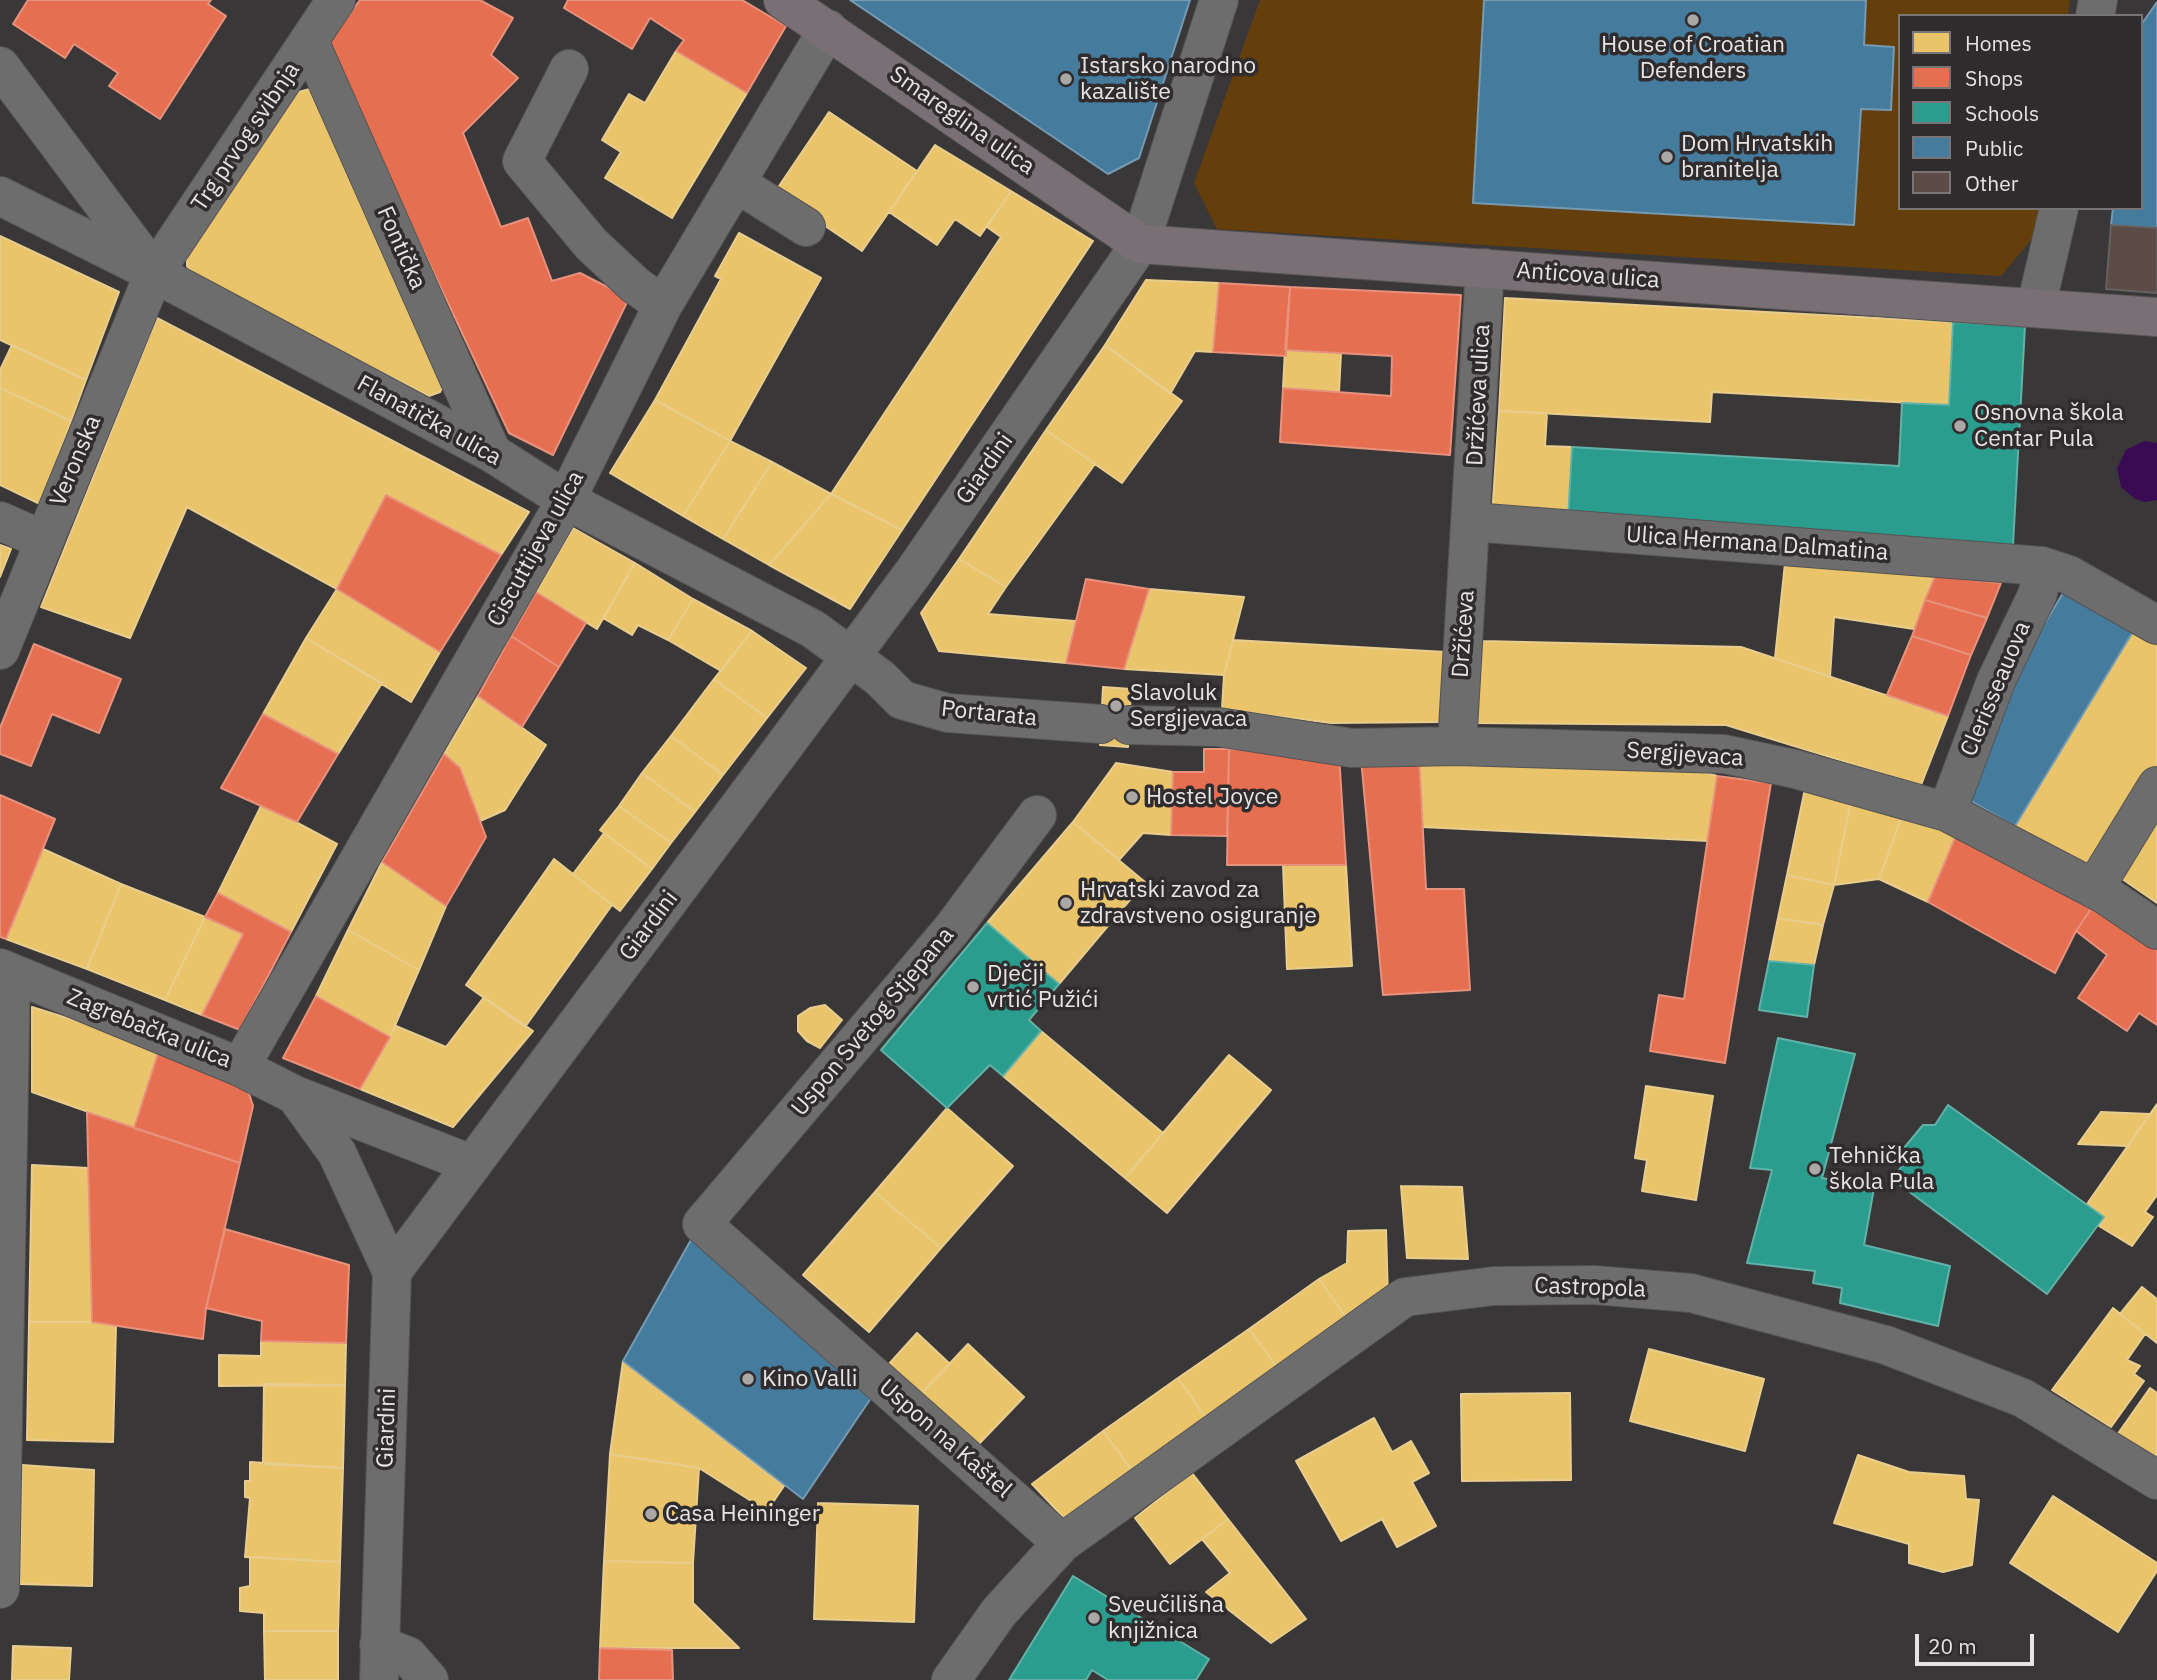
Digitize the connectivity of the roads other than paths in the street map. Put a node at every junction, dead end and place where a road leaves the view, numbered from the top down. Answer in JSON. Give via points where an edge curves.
{"nodes":[{"id":1,"x":336,"y":0,"type":"edge"},
{"id":2,"x":783,"y":0,"type":"edge"},
{"id":3,"x":1219,"y":0,"type":"edge"},
{"id":4,"x":828,"y":29,"type":"junction"},
{"id":5,"x":310,"y":43,"type":"junction"},
{"id":6,"x":0,"y":66,"type":"edge"},
{"id":7,"x":569,"y":69,"type":"dead end"},
{"id":8,"x":736,"y":183,"type":"junction"},
{"id":9,"x":0,"y":197,"type":"edge"},
{"id":10,"x":2059,"y":210,"type":"edge"},
{"id":11,"x":806,"y":227,"type":"dead end"},
{"id":12,"x":1139,"y":244,"type":"junction"},
{"id":13,"x":1485,"y":268,"type":"junction"},
{"id":14,"x":154,"y":273,"type":"junction"},
{"id":15,"x":663,"y":305,"type":"junction"},
{"id":16,"x":2036,"y":307,"type":"junction"},
{"id":17,"x":2157,"y":317,"type":"edge"},
{"id":18,"x":492,"y":453,"type":"junction"},
{"id":19,"x":566,"y":500,"type":"junction"},
{"id":20,"x":0,"y":522,"type":"edge"},
{"id":21,"x":1472,"y":522,"type":"junction"},
{"id":22,"x":43,"y":540,"type":"junction"},
{"id":23,"x":2042,"y":566,"type":"junction"},
{"id":24,"x":2157,"y":625,"type":"edge"},
{"id":25,"x":0,"y":650,"type":"edge"},
{"id":26,"x":852,"y":656,"type":"junction"},
{"id":27,"x":1218,"y":727,"type":"joint"},
{"id":28,"x":1457,"y":746,"type":"junction"},
{"id":29,"x":2157,"y":786,"type":"edge"},
{"id":30,"x":1947,"y":812,"type":"junction"},
{"id":31,"x":1037,"y":815,"type":"dead end"},
{"id":32,"x":2094,"y":889,"type":"junction"},
{"id":33,"x":2157,"y":930,"type":"edge"},
{"id":34,"x":6,"y":971,"type":"edge"},
{"id":35,"x":240,"y":1067,"type":"junction"},
{"id":36,"x":295,"y":1096,"type":"junction"},
{"id":37,"x":471,"y":1164,"type":"junction"},
{"id":38,"x":702,"y":1224,"type":"joint"},
{"id":39,"x":392,"y":1272,"type":"junction"},
{"id":40,"x":2157,"y":1480,"type":"edge"},
{"id":41,"x":1062,"y":1543,"type":"junction"},
{"id":42,"x":0,"y":1588,"type":"edge"},
{"id":43,"x":379,"y":1663,"type":"edge"},
{"id":44,"x":429,"y":1680,"type":"edge"},
{"id":45,"x":951,"y":1680,"type":"edge"}],
"edges":[{"from":1,"to":5,"type":"street","name":"Trg prvog svibnja"},
{"from":2,"to":4,"type":"main road","name":"Smareglina ulica"},
{"from":3,"to":12,"type":"street","name":"Giardini"},
{"from":4,"to":8,"type":"street","name":"Ciscuttijeva ulica"},
{"from":4,"to":12,"type":"main road","name":"Smareglina ulica"},
{"from":5,"to":14,"type":"street","name":"Trg prvog svibnja"},
{"from":5,"to":18,"type":"street","name":"Fontička"},
{"from":6,"to":14,"type":"street"},
{"from":7,"to":15,"type":"street","via":[[523,161],[591,244]]},
{"from":8,"to":11,"type":"street"},
{"from":8,"to":15,"type":"street","name":"Ciscuttijeva ulica"},
{"from":9,"to":14,"type":"street","name":"Flanatička ulica"},
{"from":10,"to":16,"type":"street"},
{"from":12,"to":13,"type":"main road","name":"Anticova ulica"},
{"from":12,"to":26,"type":"street","name":"Giardini"},
{"from":13,"to":16,"type":"main road","name":"Anticova ulica"},
{"from":13,"to":21,"type":"street","name":"Držićeva ulica"},
{"from":14,"to":18,"type":"street","name":"Flanatička ulica"},
{"from":14,"to":22,"type":"street","name":"Veronska"},
{"from":15,"to":19,"type":"street","name":"Ciscuttijeva ulica"},
{"from":16,"to":17,"type":"main road","name":"Anticova ulica"},
{"from":18,"to":19,"type":"street","name":"Flanatička ulica"},
{"from":19,"to":26,"type":"street","name":"Flanatička ulica","via":[[814,629]]},
{"from":19,"to":35,"type":"street","name":"Ciscuttijeva ulica"},
{"from":20,"to":22,"type":"street"},
{"from":21,"to":23,"type":"street","name":"Ulica Hermana Dalmatina"},
{"from":21,"to":28,"type":"street","name":"Držićeva"},
{"from":22,"to":25,"type":"street","name":"Veronska"},
{"from":23,"to":24,"type":"street","name":"Ulica Hermana Dalmatina","via":[[2069,575]]},
{"from":23,"to":30,"type":"street","name":"Clerisseauova","via":[[2038,593],[1996,681]]},
{"from":26,"to":27,"type":"street","name":"Portarata","via":[[902,700],[948,713]]},
{"from":26,"to":37,"type":"street","name":"Giardini"},
{"from":27,"to":28,"type":"street","name":"Sergijevaca","via":[[1352,748]]},
{"from":28,"to":30,"type":"street","name":"Sergijevaca","via":[[1724,754],[1786,766]]},
{"from":29,"to":32,"type":"street"},
{"from":30,"to":32,"type":"street","name":"Sergijevaca"},
{"from":31,"to":38,"type":"street","name":"Uspon Svetog Stjepana","via":[[953,929]]},
{"from":32,"to":33,"type":"street","name":"Sergijevaca"},
{"from":34,"to":35,"type":"street","name":"Zagrebačka ulica"},
{"from":34,"to":42,"type":"street"},
{"from":35,"to":36,"type":"street","name":"Zagrebačka ulica"},
{"from":36,"to":37,"type":"street","name":"Zagrebačka ulica"},
{"from":36,"to":39,"type":"street","name":"Zagrebačka ulica","via":[[337,1153]]},
{"from":37,"to":39,"type":"street","name":"Giardini"},
{"from":38,"to":41,"type":"street","name":"Uspon na Kaštel"},
{"from":39,"to":43,"type":"street","name":"Giardini"},
{"from":40,"to":41,"type":"street","name":"Castropola","via":[[2023,1398],[1886,1345],[1692,1293],[1594,1285],[1494,1286],[1405,1297]]},
{"from":41,"to":45,"type":"street","name":"Castropola","via":[[999,1612]]},
{"from":43,"to":44,"type":"street","via":[[408,1656]]}]}
